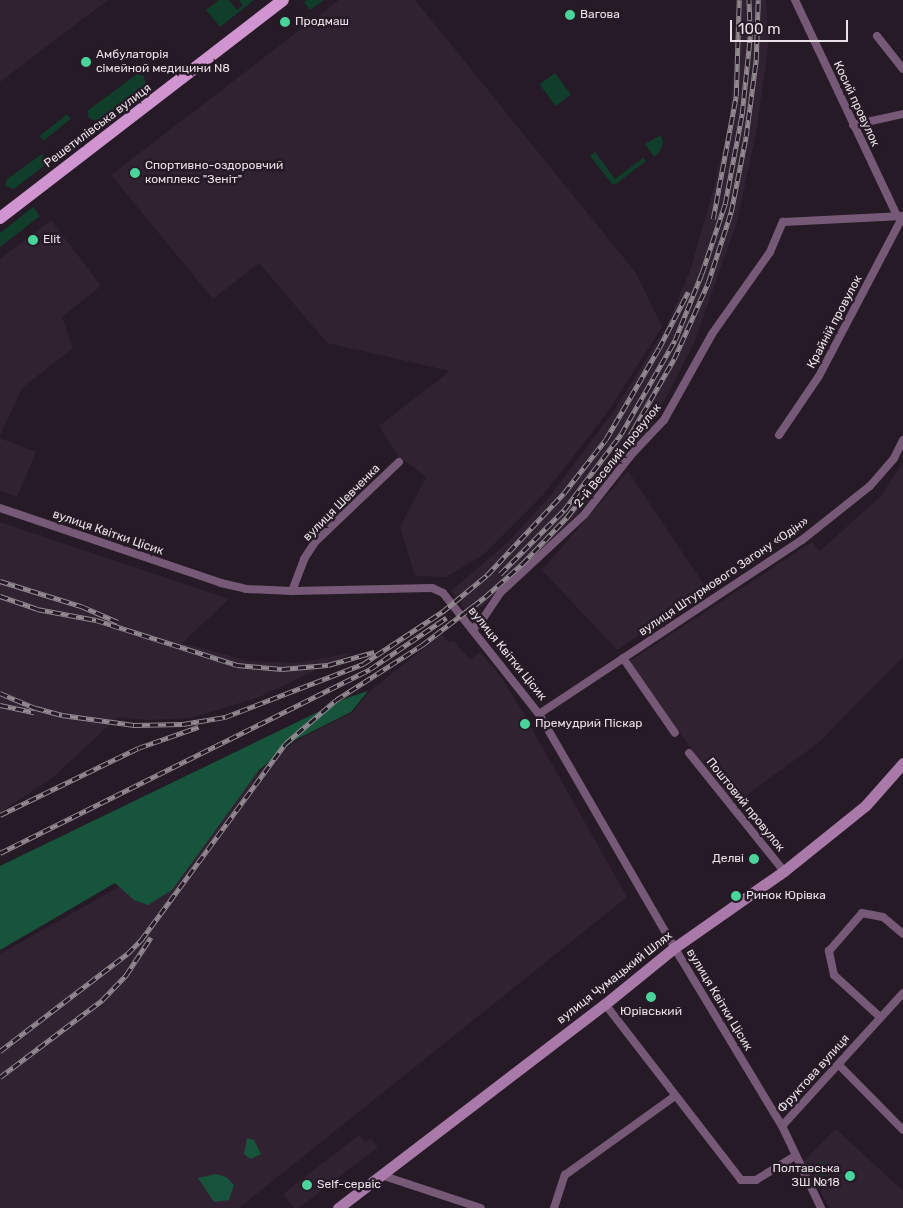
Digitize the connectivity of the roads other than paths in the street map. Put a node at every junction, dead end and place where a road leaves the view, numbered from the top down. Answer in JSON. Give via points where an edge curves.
{"nodes":[{"id":1,"x":283,"y":0,"type":"edge"},
{"id":2,"x":795,"y":0,"type":"edge"},
{"id":3,"x":877,"y":36,"type":"dead end"},
{"id":4,"x":903,"y":69,"type":"edge"},
{"id":5,"x":903,"y":114,"type":"edge"},
{"id":6,"x":853,"y":125,"type":"junction"},
{"id":7,"x":900,"y":216,"type":"edge"},
{"id":8,"x":0,"y":218,"type":"edge"},
{"id":9,"x":779,"y":435,"type":"dead end"},
{"id":10,"x":903,"y":440,"type":"edge"},
{"id":11,"x":399,"y":462,"type":"dead end"},
{"id":12,"x":0,"y":508,"type":"edge"},
{"id":13,"x":292,"y":591,"type":"junction"},
{"id":14,"x":472,"y":629,"type":"junction"},
{"id":15,"x":623,"y":658,"type":"junction"},
{"id":16,"x":540,"y":714,"type":"junction"},
{"id":17,"x":675,"y":732,"type":"dead end"},
{"id":18,"x":689,"y":753,"type":"dead end"},
{"id":19,"x":903,"y":763,"type":"edge"},
{"id":20,"x":784,"y":871,"type":"junction"},
{"id":21,"x":903,"y":934,"type":"edge"},
{"id":22,"x":674,"y":948,"type":"junction"},
{"id":23,"x":903,"y":993,"type":"edge"},
{"id":24,"x":605,"y":1004,"type":"junction"},
{"id":25,"x":880,"y":1017,"type":"junction"},
{"id":26,"x":839,"y":1065,"type":"junction"},
{"id":27,"x":675,"y":1096,"type":"junction"},
{"id":28,"x":782,"y":1126,"type":"junction"},
{"id":29,"x":903,"y":1130,"type":"edge"},
{"id":30,"x":795,"y":1156,"type":"junction"},
{"id":31,"x":381,"y":1175,"type":"junction"},
{"id":32,"x":338,"y":1208,"type":"edge"},
{"id":33,"x":481,"y":1208,"type":"edge"},
{"id":34,"x":554,"y":1208,"type":"edge"},
{"id":35,"x":820,"y":1208,"type":"edge"}],
"edges":[{"from":1,"to":8,"type":"main road","name":"Решетилівська вулиця"},
{"from":2,"to":6,"type":"street","name":"Косий провулок"},
{"from":3,"to":4,"type":"street"},
{"from":5,"to":6,"type":"street"},
{"from":6,"to":7,"type":"street","name":"Косий провулок"},
{"from":7,"to":9,"type":"street","name":"Крайній провулок","via":[[819,376]]},
{"from":7,"to":14,"type":"street","name":"2-й Веселий провулок","via":[[783,222],[770,252],[712,334],[664,420],[631,455],[584,515],[501,592],[480,623]]},
{"from":10,"to":15,"type":"street","name":"вулиця Штурмового Загону «Одін»","via":[[894,458],[870,486],[802,540]]},
{"from":11,"to":13,"type":"street","name":"вулиця Шевченка","via":[[315,542],[304,559]]},
{"from":12,"to":13,"type":"street","name":"вулиця Квітки Цісик","via":[[221,583],[246,589]]},
{"from":13,"to":14,"type":"street","name":"вулиця Квітки Цісик","via":[[436,588]]},
{"from":14,"to":16,"type":"street","name":"вулиця Квітки Цісик"},
{"from":15,"to":16,"type":"street","name":"вулиця Штурмового Загону «Одін»"},
{"from":15,"to":17,"type":"street"},
{"from":16,"to":22,"type":"street","name":"вулиця Квітки Цісик"},
{"from":18,"to":20,"type":"street","name":"Поштовий провулок"},
{"from":19,"to":20,"type":"main road","name":"вулиця Чумацький Шлях","via":[[866,804]]},
{"from":20,"to":22,"type":"main road","name":"вулиця Чумацький Шлях"},
{"from":21,"to":25,"type":"street","via":[[883,916],[862,913],[830,951],[834,975]]},
{"from":22,"to":24,"type":"main road","name":"вулиця Чумацький Шлях"},
{"from":22,"to":28,"type":"street","name":"вулиця Квітки Цісик"},
{"from":23,"to":25,"type":"street","name":"Фруктова вулиця"},
{"from":24,"to":27,"type":"street"},
{"from":24,"to":31,"type":"main road","name":"вулиця Чумацький Шлях"},
{"from":25,"to":26,"type":"street","name":"Фруктова вулиця"},
{"from":26,"to":28,"type":"street","name":"Фруктова вулиця"},
{"from":26,"to":29,"type":"street"},
{"from":27,"to":30,"type":"street","via":[[741,1180],[756,1180]]},
{"from":27,"to":34,"type":"street","via":[[565,1176]]},
{"from":28,"to":30,"type":"street","name":"Фруктова вулиця"},
{"from":30,"to":35,"type":"street","name":"Фруктова вулиця"},
{"from":31,"to":32,"type":"main road","name":"вулиця Чумацький Шлях"},
{"from":31,"to":33,"type":"street"}]}
